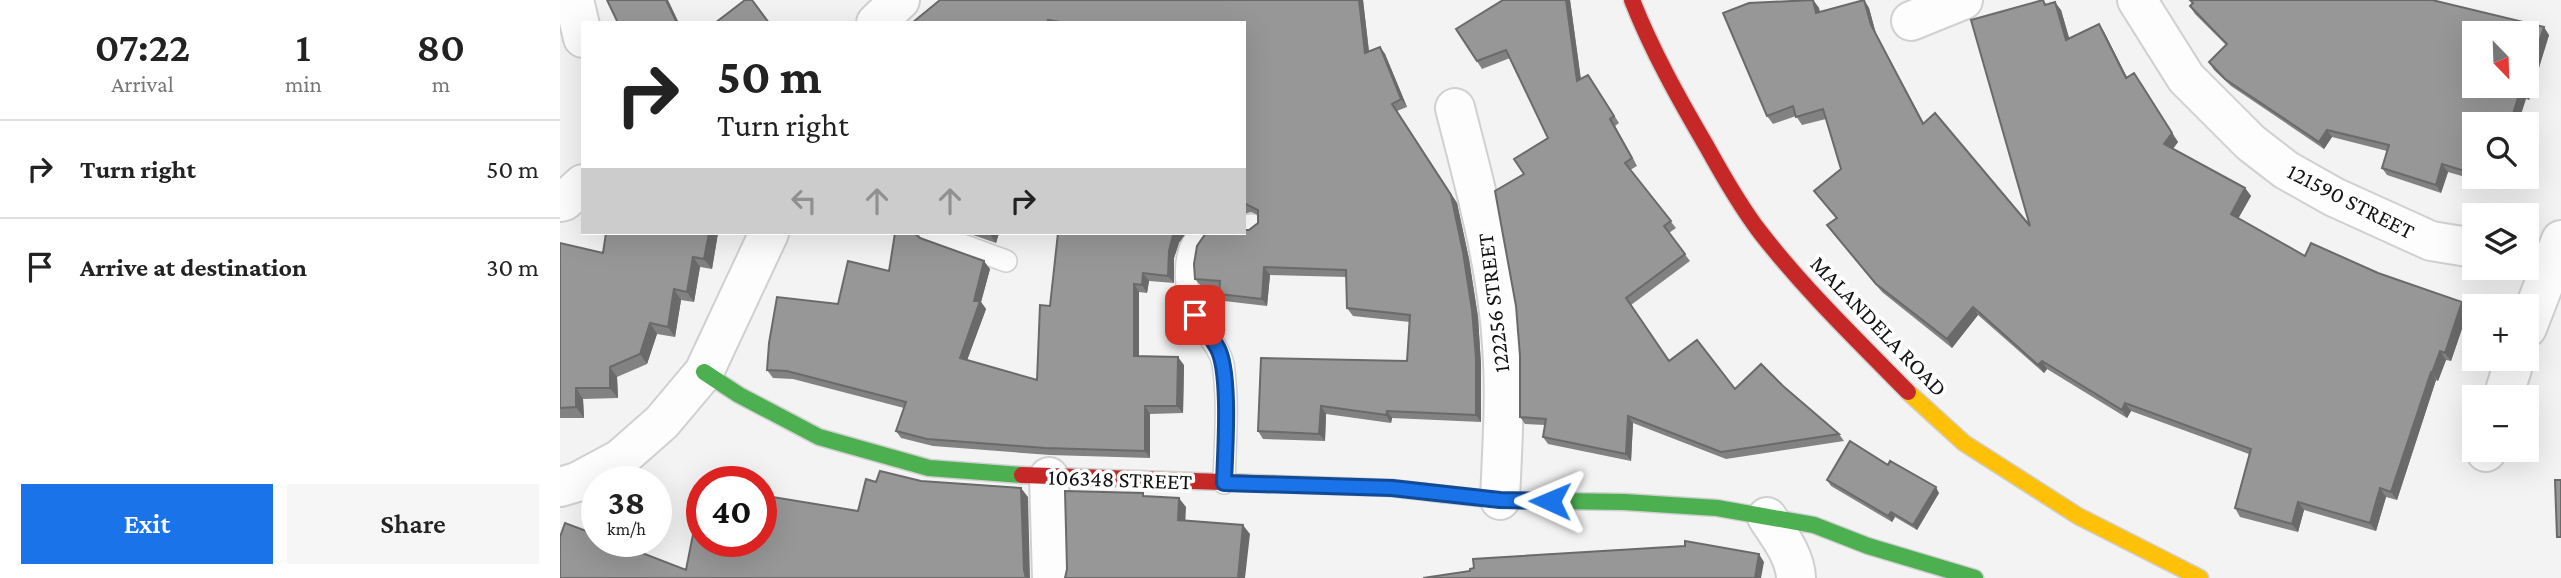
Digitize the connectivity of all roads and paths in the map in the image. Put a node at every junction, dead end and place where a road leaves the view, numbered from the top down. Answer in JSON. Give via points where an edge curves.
{"nodes":[{"id":1,"x":574,"y":0,"type":"edge"},
{"id":2,"x":1632,"y":0,"type":"edge"},
{"id":3,"x":1963,"y":0,"type":"edge"},
{"id":4,"x":2137,"y":0,"type":"edge"},
{"id":5,"x":1911,"y":21,"type":"dead end"},
{"id":6,"x":581,"y":30,"type":"edge"},
{"id":7,"x":1455,"y":108,"type":"dead end"},
{"id":8,"x":581,"y":186,"type":"edge"},
{"id":9,"x":560,"y":202,"type":"edge"},
{"id":10,"x":768,"y":235,"type":"edge"},
{"id":11,"x":935,"y":235,"type":"edge"},
{"id":12,"x":1199,"y":235,"type":"edge"},
{"id":13,"x":2462,"y":246,"type":"edge"},
{"id":14,"x":2551,"y":253,"type":"edge"},
{"id":15,"x":1006,"y":261,"type":"dead end"},
{"id":16,"x":2538,"y":294,"type":"edge"},
{"id":17,"x":704,"y":372,"type":"junction"},
{"id":18,"x":1049,"y":477,"type":"junction"},
{"id":19,"x":1224,"y":483,"type":"junction"},
{"id":20,"x":560,"y":487,"type":"edge"},
{"id":21,"x":1500,"y":500,"type":"junction"},
{"id":22,"x":1767,"y":517,"type":"junction"},
{"id":23,"x":1052,"y":578,"type":"edge"},
{"id":24,"x":1796,"y":578,"type":"edge"},
{"id":25,"x":1975,"y":578,"type":"edge"},
{"id":26,"x":2199,"y":578,"type":"edge"}],
"edges":[{"from":1,"to":6,"type":"street"},
{"from":2,"to":26,"type":"street","name":"MALANDELA ROAD","via":[[1726,180],[1760,232],[1842,325],[1964,443],[2078,516]]},
{"from":3,"to":5,"type":"street"},
{"from":4,"to":13,"type":"street","name":"121590 STREET","via":[[2186,78],[2251,143],[2286,170],[2431,241]]},
{"from":7,"to":21,"type":"street","name":"122256 STREET","via":[[1489,246],[1502,344]]},
{"from":8,"to":9,"type":"street"},
{"from":10,"to":17,"type":"street"},
{"from":11,"to":15,"type":"lane"},
{"from":12,"to":19,"type":"lane","via":[[1189,254],[1189,297],[1223,364]]},
{"from":14,"to":16,"type":"street"},
{"from":17,"to":18,"type":"street","name":"106348 STREET","via":[[819,437],[874,454],[929,468]]},
{"from":17,"to":20,"type":"street","via":[[662,422],[620,459]]},
{"from":18,"to":19,"type":"street","name":"106348 STREET"},
{"from":18,"to":23,"type":"street"},
{"from":19,"to":21,"type":"street","name":"106348 STREET","via":[[1392,488]]},
{"from":21,"to":22,"type":"street","name":"106348 STREET","via":[[1664,504]]},
{"from":22,"to":24,"type":"street","via":[[1796,566]]},
{"from":22,"to":25,"type":"street","name":"106348 STREET","via":[[1814,525]]}]}
